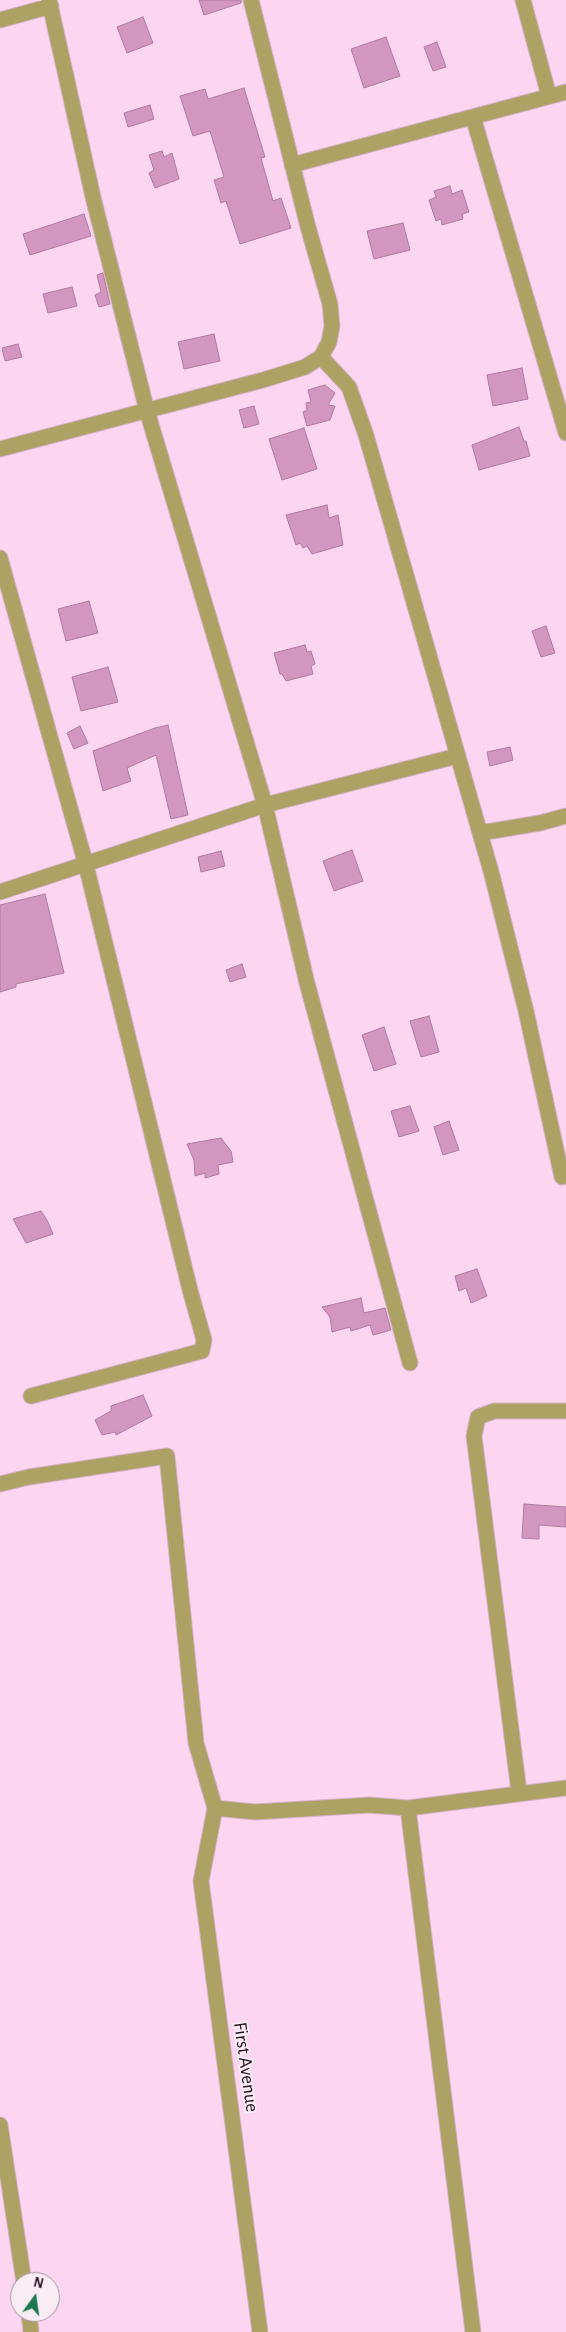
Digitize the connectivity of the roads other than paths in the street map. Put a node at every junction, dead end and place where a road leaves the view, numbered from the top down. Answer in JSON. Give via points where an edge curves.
{"nodes":[{"id":1,"x":251,"y":0,"type":"edge"},
{"id":2,"x":523,"y":0,"type":"edge"},
{"id":3,"x":50,"y":3,"type":"edge"},
{"id":4,"x":0,"y":20,"type":"edge"},
{"id":5,"x":566,"y":92,"type":"edge"},
{"id":6,"x":549,"y":96,"type":"junction"},
{"id":7,"x":473,"y":117,"type":"junction"},
{"id":8,"x":292,"y":165,"type":"junction"},
{"id":9,"x":321,"y":357,"type":"junction"},
{"id":10,"x":146,"y":411,"type":"junction"},
{"id":11,"x":566,"y":433,"type":"edge"},
{"id":12,"x":0,"y":449,"type":"edge"},
{"id":13,"x":0,"y":558,"type":"edge"},
{"id":14,"x":457,"y":756,"type":"junction"},
{"id":15,"x":265,"y":805,"type":"junction"},
{"id":16,"x":566,"y":816,"type":"edge"},
{"id":17,"x":480,"y":833,"type":"junction"},
{"id":18,"x":86,"y":864,"type":"junction"},
{"id":19,"x":0,"y":892,"type":"edge"},
{"id":20,"x":562,"y":1177,"type":"dead end"},
{"id":21,"x":410,"y":1363,"type":"dead end"},
{"id":22,"x":31,"y":1396,"type":"dead end"},
{"id":23,"x":566,"y":1411,"type":"edge"},
{"id":24,"x":0,"y":1484,"type":"edge"},
{"id":25,"x":566,"y":1788,"type":"edge"},
{"id":26,"x":519,"y":1792,"type":"junction"},
{"id":27,"x":215,"y":1808,"type":"junction"},
{"id":28,"x":408,"y":1808,"type":"junction"},
{"id":29,"x":0,"y":2125,"type":"edge"},
{"id":30,"x":22,"y":2272,"type":"edge"},
{"id":31,"x":260,"y":2332,"type":"edge"},
{"id":32,"x":472,"y":2332,"type":"edge"}],
"edges":[{"from":1,"to":8,"type":"street"},
{"from":2,"to":6,"type":"street"},
{"from":3,"to":4,"type":"street"},
{"from":3,"to":10,"type":"street","via":[[93,197]]},
{"from":5,"to":6,"type":"street"},
{"from":6,"to":7,"type":"street"},
{"from":7,"to":8,"type":"street"},
{"from":7,"to":11,"type":"street"},
{"from":8,"to":9,"type":"street","via":[[330,304],[331,334]]},
{"from":9,"to":10,"type":"street","via":[[272,377]]},
{"from":9,"to":14,"type":"street","via":[[349,387],[366,435]]},
{"from":10,"to":12,"type":"street"},
{"from":10,"to":15,"type":"street"},
{"from":13,"to":18,"type":"street"},
{"from":14,"to":15,"type":"street"},
{"from":14,"to":17,"type":"street"},
{"from":15,"to":18,"type":"street"},
{"from":15,"to":21,"type":"street","via":[[307,983]]},
{"from":16,"to":17,"type":"street"},
{"from":17,"to":20,"type":"street","via":[[526,1011]]},
{"from":18,"to":19,"type":"street"},
{"from":18,"to":22,"type":"street","via":[[204,1340],[202,1351]]},
{"from":23,"to":26,"type":"street","via":[[494,1411],[478,1417],[474,1436]]},
{"from":24,"to":27,"type":"street","via":[[167,1456],[196,1743]]},
{"from":25,"to":26,"type":"street"},
{"from":26,"to":28,"type":"street"},
{"from":27,"to":28,"type":"street","via":[[255,1812],[369,1805]]},
{"from":27,"to":31,"type":"street","name":"First Avenue","via":[[202,1881]]},
{"from":28,"to":32,"type":"street"},
{"from":29,"to":30,"type":"street"}]}
